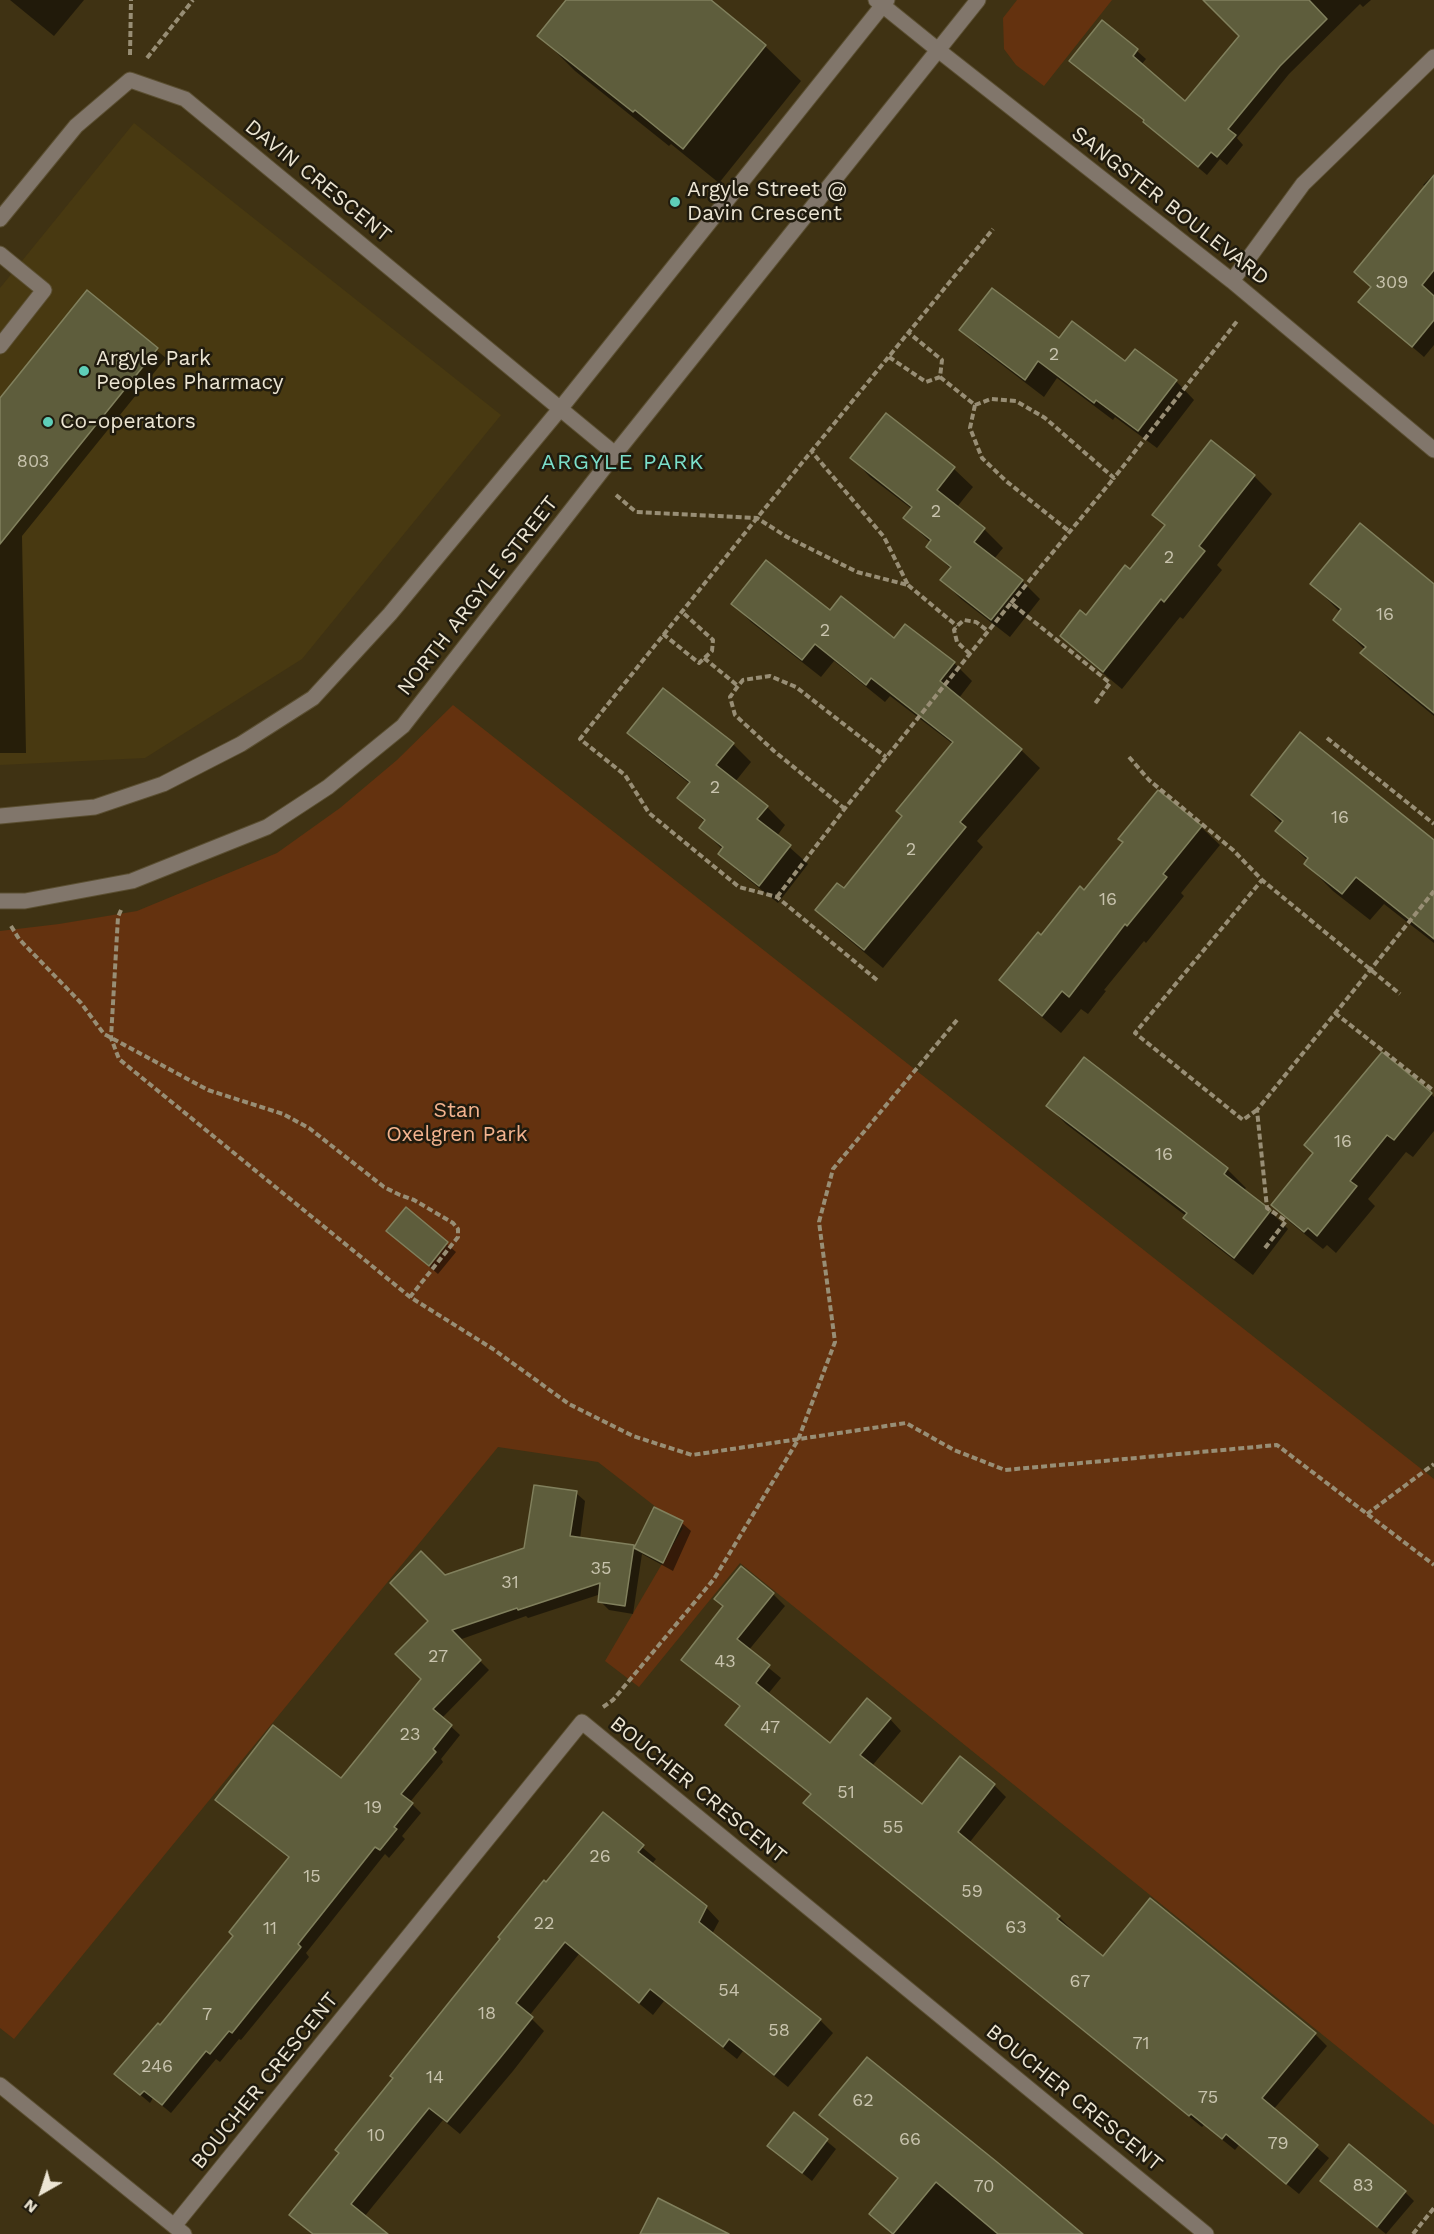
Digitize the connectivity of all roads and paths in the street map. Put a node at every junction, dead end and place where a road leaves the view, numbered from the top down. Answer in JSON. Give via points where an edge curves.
{"nodes":[{"id":1,"x":131,"y":0,"type":"edge"},
{"id":2,"x":193,"y":0,"type":"edge"},
{"id":3,"x":978,"y":0,"type":"edge"},
{"id":4,"x":882,"y":2,"type":"edge"},
{"id":5,"x":938,"y":50,"type":"junction"},
{"id":6,"x":1434,"y":57,"type":"edge"},
{"id":7,"x":130,"y":80,"type":"junction"},
{"id":8,"x":0,"y":219,"type":"edge"},
{"id":9,"x":993,"y":229,"type":"dead end"},
{"id":10,"x":0,"y":254,"type":"edge"},
{"id":11,"x":1232,"y":281,"type":"junction"},
{"id":12,"x":1254,"y":300,"type":"junction"},
{"id":13,"x":909,"y":333,"type":"junction"},
{"id":14,"x":0,"y":346,"type":"edge"},
{"id":15,"x":889,"y":357,"type":"junction"},
{"id":16,"x":940,"y":377,"type":"junction"},
{"id":17,"x":975,"y":405,"type":"junction"},
{"id":18,"x":560,"y":409,"type":"junction"},
{"id":19,"x":1434,"y":450,"type":"edge"},
{"id":20,"x":812,"y":452,"type":"junction"},
{"id":21,"x":615,"y":454,"type":"junction"},
{"id":22,"x":1114,"y":478,"type":"junction"},
{"id":23,"x":597,"y":479,"type":"junction"},
{"id":24,"x":757,"y":518,"type":"junction"},
{"id":25,"x":1070,"y":532,"type":"junction"},
{"id":26,"x":908,"y":585,"type":"junction"},
{"id":27,"x":1011,"y":603,"type":"junction"},
{"id":28,"x":681,"y":612,"type":"junction"},
{"id":29,"x":957,"y":626,"type":"junction"},
{"id":30,"x":988,"y":631,"type":"junction"},
{"id":31,"x":663,"y":634,"type":"junction"},
{"id":32,"x":970,"y":654,"type":"junction"},
{"id":33,"x":704,"y":658,"type":"junction"},
{"id":34,"x":738,"y":686,"type":"junction"},
{"id":35,"x":1094,"y":705,"type":"dead end"},
{"id":36,"x":1327,"y":738,"type":"dead end"},
{"id":37,"x":1129,"y":757,"type":"dead end"},
{"id":38,"x":886,"y":758,"type":"junction"},
{"id":39,"x":845,"y":809,"type":"junction"},
{"id":40,"x":0,"y":816,"type":"edge"},
{"id":41,"x":1434,"y":824,"type":"edge"},
{"id":42,"x":1262,"y":880,"type":"junction"},
{"id":43,"x":132,"y":881,"type":"junction"},
{"id":44,"x":1434,"y":891,"type":"edge"},
{"id":45,"x":777,"y":897,"type":"junction"},
{"id":46,"x":0,"y":901,"type":"edge"},
{"id":47,"x":9,"y":924,"type":"dead end"},
{"id":48,"x":1371,"y":969,"type":"junction"},
{"id":49,"x":877,"y":980,"type":"dead end"},
{"id":50,"x":1400,"y":994,"type":"dead end"},
{"id":51,"x":1335,"y":1013,"type":"junction"},
{"id":52,"x":957,"y":1020,"type":"dead end"},
{"id":53,"x":111,"y":1038,"type":"junction"},
{"id":54,"x":1434,"y":1091,"type":"edge"},
{"id":55,"x":1257,"y":1110,"type":"junction"},
{"id":56,"x":1265,"y":1248,"type":"dead end"},
{"id":57,"x":410,"y":1297,"type":"junction"},
{"id":58,"x":798,"y":1440,"type":"junction"},
{"id":59,"x":1434,"y":1464,"type":"edge"},
{"id":60,"x":1367,"y":1514,"type":"junction"},
{"id":61,"x":1434,"y":1565,"type":"edge"},
{"id":62,"x":582,"y":1722,"type":"junction"},
{"id":63,"x":0,"y":2085,"type":"edge"},
{"id":64,"x":1434,"y":2208,"type":"edge"},
{"id":65,"x":179,"y":2230,"type":"edge"},
{"id":66,"x":1206,"y":2234,"type":"edge"},
{"id":67,"x":1413,"y":2234,"type":"edge"}],
"edges":[{"from":1,"to":7,"type":"path"},
{"from":2,"to":7,"type":"path"},
{"from":3,"to":5,"type":"street","name":"NORTH ARGYLE STREET"},
{"from":4,"to":5,"type":"street","name":"SANGSTER BOULEVARD"},
{"from":4,"to":18,"type":"street"},
{"from":5,"to":11,"type":"street","name":"SANGSTER BOULEVARD"},
{"from":5,"to":21,"type":"street","name":"NORTH ARGYLE STREET"},
{"from":6,"to":11,"type":"street","via":[[1303,184]]},
{"from":7,"to":8,"type":"street","via":[[76,126]]},
{"from":7,"to":18,"type":"street","name":"DAVIN CRESCENT","via":[[185,99]]},
{"from":9,"to":13,"type":"path"},
{"from":10,"to":14,"type":"street","via":[[44,290]]},
{"from":11,"to":12,"type":"street","name":"SANGSTER BOULEVARD"},
{"from":12,"to":19,"type":"street","name":"SANGSTER BOULEVARD"},
{"from":12,"to":22,"type":"path"},
{"from":13,"to":15,"type":"path"},
{"from":13,"to":16,"type":"path","via":[[942,360]]},
{"from":15,"to":16,"type":"path","via":[[926,382]]},
{"from":15,"to":20,"type":"path"},
{"from":16,"to":17,"type":"path"},
{"from":17,"to":22,"type":"path","via":[[991,399],[1016,401],[1045,418]]},
{"from":17,"to":25,"type":"path","via":[[970,428],[982,458]]},
{"from":18,"to":21,"type":"street","name":"DAVIN CRESCENT"},
{"from":18,"to":40,"type":"street","via":[[390,614],[313,698],[241,744],[163,784],[95,807]]},
{"from":20,"to":24,"type":"path"},
{"from":20,"to":26,"type":"path","via":[[884,537]]},
{"from":21,"to":23,"type":"street","name":"NORTH ARGYLE STREET"},
{"from":22,"to":25,"type":"path"},
{"from":23,"to":24,"type":"path","via":[[636,512]]},
{"from":23,"to":43,"type":"street","name":"NORTH ARGYLE STREET","via":[[403,726],[328,787],[267,826]]},
{"from":24,"to":26,"type":"path","via":[[856,572]]},
{"from":24,"to":28,"type":"path"},
{"from":25,"to":27,"type":"path"},
{"from":26,"to":29,"type":"path"},
{"from":27,"to":30,"type":"path"},
{"from":27,"to":35,"type":"path","via":[[1110,683]]},
{"from":28,"to":31,"type":"path"},
{"from":28,"to":33,"type":"path","via":[[713,640],[712,651]]},
{"from":29,"to":30,"type":"path","via":[[964,620],[976,622]]},
{"from":29,"to":32,"type":"path","via":[[957,642]]},
{"from":30,"to":32,"type":"path"},
{"from":31,"to":33,"type":"path","via":[[699,663]]},
{"from":31,"to":45,"type":"path","via":[[580,739],[625,775],[649,813],[739,887]]},
{"from":32,"to":38,"type":"path"},
{"from":33,"to":34,"type":"path"},
{"from":34,"to":38,"type":"path","via":[[743,680],[771,676],[796,687]]},
{"from":34,"to":39,"type":"path","via":[[730,697],[735,715]]},
{"from":36,"to":41,"type":"path"},
{"from":37,"to":42,"type":"path","via":[[1149,780],[1233,850]]},
{"from":38,"to":39,"type":"path"},
{"from":39,"to":45,"type":"path"},
{"from":42,"to":48,"type":"path"},
{"from":42,"to":55,"type":"path","via":[[1135,1032],[1242,1120]]},
{"from":43,"to":46,"type":"street","name":"NORTH ARGYLE STREET","via":[[25,901]]},
{"from":43,"to":53,"type":"path","via":[[118,917]]},
{"from":44,"to":48,"type":"path"},
{"from":45,"to":49,"type":"path"},
{"from":47,"to":53,"type":"path"},
{"from":48,"to":50,"type":"path"},
{"from":48,"to":51,"type":"path"},
{"from":51,"to":54,"type":"path"},
{"from":51,"to":55,"type":"path"},
{"from":52,"to":58,"type":"path","via":[[833,1169],[819,1222],[835,1342]]},
{"from":53,"to":57,"type":"path","via":[[119,1059]]},
{"from":53,"to":57,"type":"path","via":[[208,1090],[283,1114],[309,1128],[384,1187],[453,1223],[458,1237]]},
{"from":55,"to":56,"type":"path","via":[[1267,1208],[1286,1221]]},
{"from":57,"to":58,"type":"path","via":[[493,1349],[569,1404],[633,1436],[692,1455]]},
{"from":58,"to":60,"type":"path","via":[[906,1423],[954,1450],[1005,1470],[1277,1445]]},
{"from":58,"to":62,"type":"path","via":[[714,1579],[613,1700]]},
{"from":59,"to":60,"type":"path"},
{"from":60,"to":61,"type":"path"},
{"from":62,"to":65,"type":"street","name":"BOUCHER CRESCENT"},
{"from":62,"to":66,"type":"street","name":"BOUCHER CRESCENT"},
{"from":63,"to":65,"type":"street"},
{"from":64,"to":67,"type":"path"}]}
